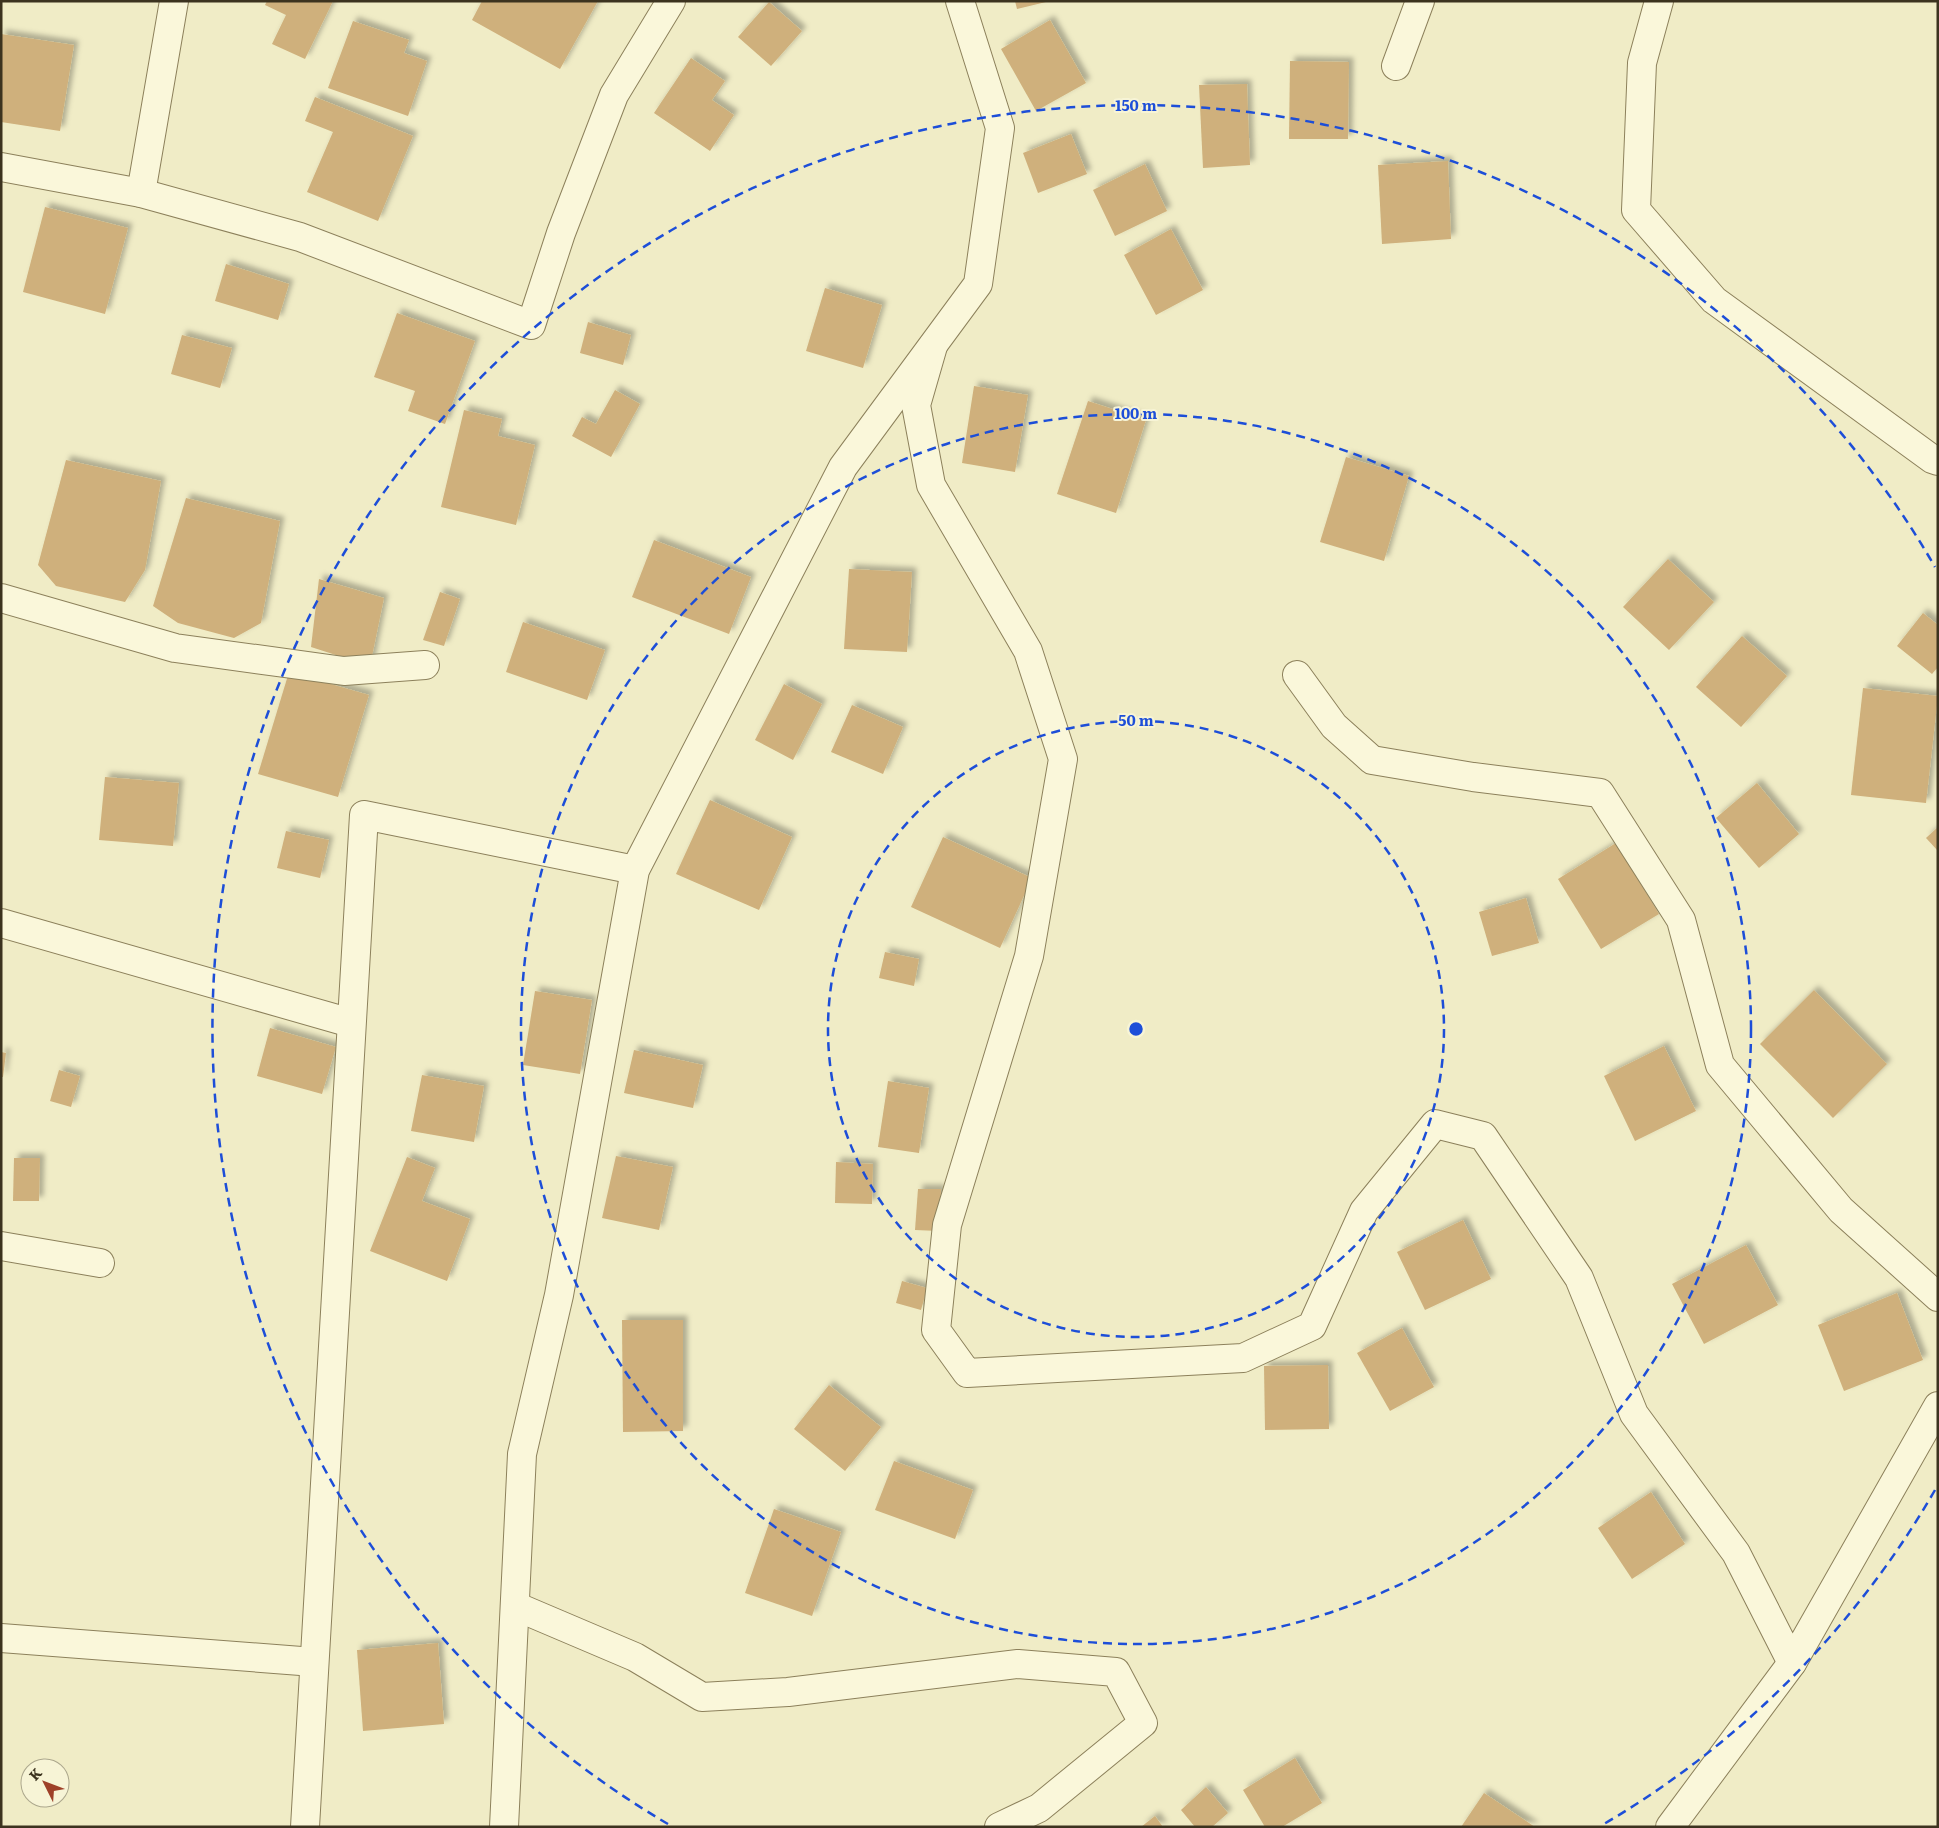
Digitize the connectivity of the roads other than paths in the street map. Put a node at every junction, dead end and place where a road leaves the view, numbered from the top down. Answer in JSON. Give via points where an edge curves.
{"nodes":[{"id":1,"x":174,"y":1,"type":"edge"},
{"id":2,"x":672,"y":1,"type":"edge"},
{"id":3,"x":960,"y":1,"type":"edge"},
{"id":4,"x":1420,"y":1,"type":"edge"},
{"id":5,"x":1659,"y":1,"type":"edge"},
{"id":6,"x":1396,"y":66,"type":"dead end"},
{"id":7,"x":1,"y":168,"type":"edge"},
{"id":8,"x":141,"y":193,"type":"junction"},
{"id":9,"x":933,"y":346,"type":"junction"},
{"id":10,"x":1936,"y":465,"type":"edge"},
{"id":11,"x":1,"y":598,"type":"edge"},
{"id":12,"x":425,"y":665,"type":"dead end"},
{"id":13,"x":1297,"y":675,"type":"dead end"},
{"id":14,"x":635,"y":870,"type":"junction"},
{"id":15,"x":1,"y":923,"type":"edge"},
{"id":16,"x":351,"y":1023,"type":"junction"},
{"id":17,"x":1,"y":1246,"type":"edge"},
{"id":18,"x":100,"y":1262,"type":"dead end"},
{"id":19,"x":1938,"y":1297,"type":"edge"},
{"id":20,"x":1938,"y":1406,"type":"edge"},
{"id":21,"x":515,"y":1606,"type":"junction"},
{"id":22,"x":1,"y":1638,"type":"edge"},
{"id":23,"x":314,"y":1662,"type":"junction"},
{"id":24,"x":1792,"y":1663,"type":"junction"},
{"id":25,"x":305,"y":1827,"type":"edge"},
{"id":26,"x":504,"y":1827,"type":"edge"},
{"id":27,"x":999,"y":1827,"type":"edge"},
{"id":28,"x":1670,"y":1827,"type":"edge"}],
"edges":[{"from":1,"to":8,"type":"street"},
{"from":2,"to":8,"type":"street","via":[[614,95],[560,233],[531,325],[300,237]]},
{"from":3,"to":9,"type":"street","via":[[1000,128],[978,284]]},
{"from":4,"to":6,"type":"street"},
{"from":5,"to":10,"type":"street","via":[[1642,63],[1636,210],[1714,300]]},
{"from":7,"to":8,"type":"street"},
{"from":9,"to":14,"type":"street","via":[[843,467]]},
{"from":9,"to":24,"type":"street","via":[[916,405],[931,485],[1028,652],[1063,760],[1029,956],[947,1225],[936,1330],[967,1373],[1243,1358],[1312,1326],[1364,1211],[1435,1124],[1483,1136],[1579,1278],[1634,1414],[1736,1553]]},
{"from":11,"to":12,"type":"street","via":[[175,648],[344,671]]},
{"from":13,"to":19,"type":"street","via":[[1334,726],[1372,760],[1473,777],[1600,792],[1681,920],[1720,1065],[1841,1210]]},
{"from":14,"to":16,"type":"street","via":[[364,815]]},
{"from":14,"to":21,"type":"street","via":[[559,1295],[522,1454]]},
{"from":15,"to":16,"type":"street"},
{"from":16,"to":23,"type":"street"},
{"from":17,"to":18,"type":"street"},
{"from":20,"to":24,"type":"street"},
{"from":21,"to":26,"type":"street"},
{"from":21,"to":27,"type":"street","via":[[635,1657],[702,1697],[788,1692],[1018,1664],[1116,1672],[1143,1723],[1039,1808]]},
{"from":22,"to":23,"type":"street"},
{"from":23,"to":25,"type":"street"},
{"from":24,"to":28,"type":"street"}]}
